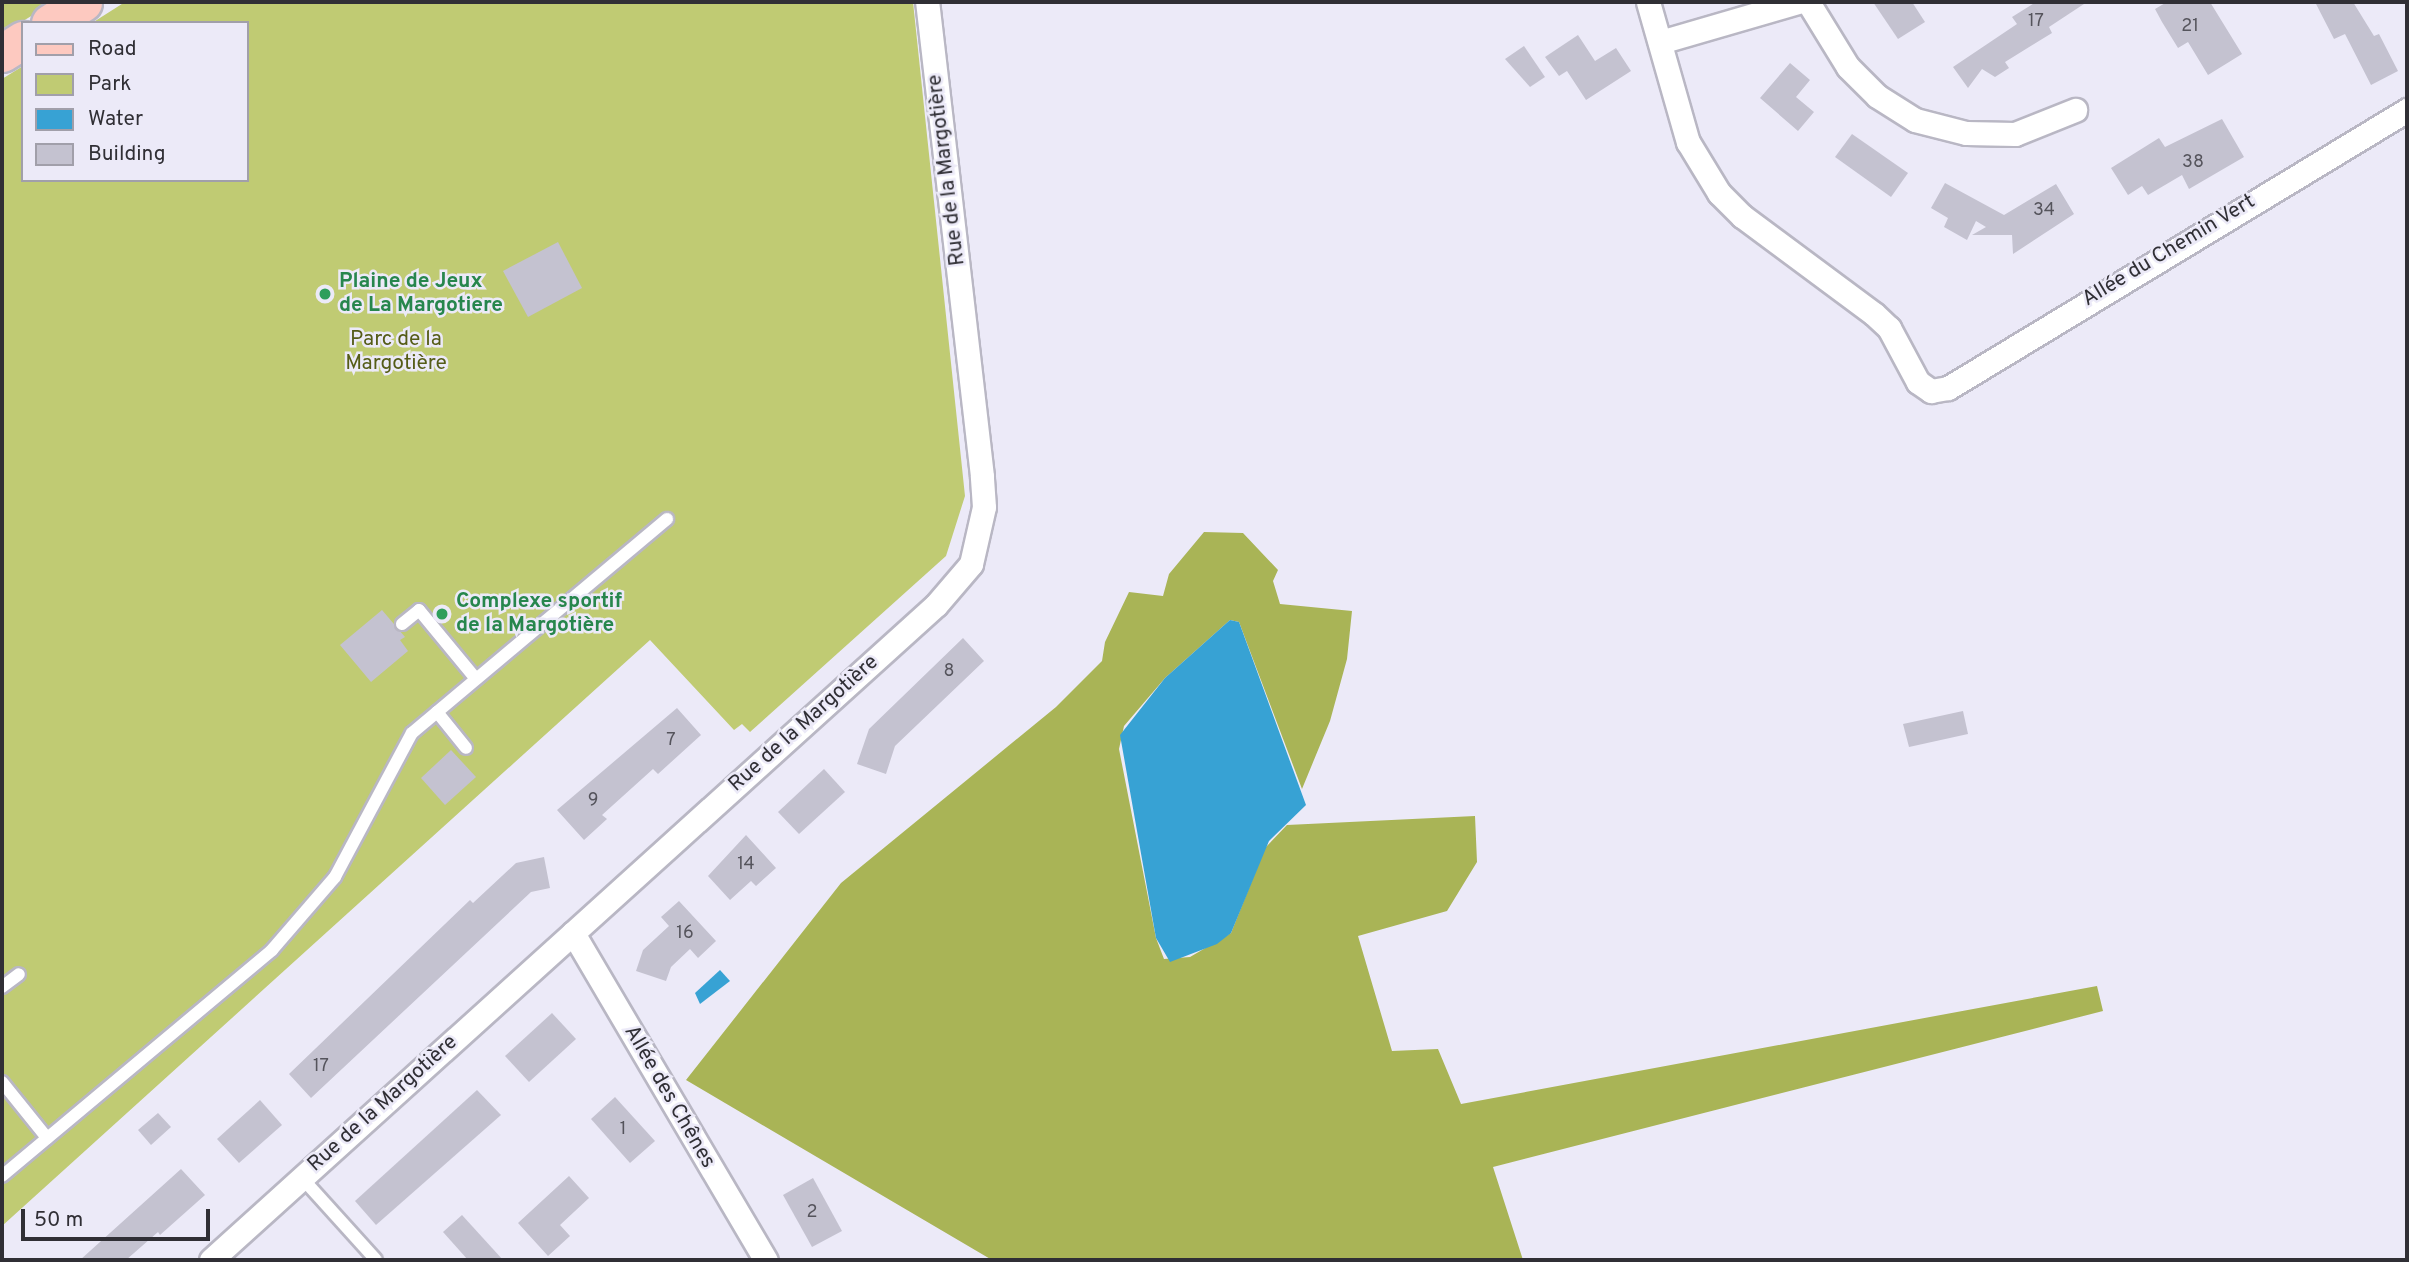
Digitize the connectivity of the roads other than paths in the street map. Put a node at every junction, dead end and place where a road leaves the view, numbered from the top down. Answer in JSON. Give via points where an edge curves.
{"nodes":[{"id":1,"x":83,"y":2,"type":"edge"},
{"id":2,"x":927,"y":2,"type":"edge"},
{"id":3,"x":1648,"y":2,"type":"edge"},
{"id":4,"x":1798,"y":2,"type":"edge"},
{"id":5,"x":1808,"y":2,"type":"edge"},
{"id":6,"x":53,"y":21,"type":"edge"},
{"id":7,"x":21,"y":41,"type":"edge"},
{"id":8,"x":1660,"y":42,"type":"junction"},
{"id":9,"x":2,"y":53,"type":"edge"},
{"id":10,"x":2075,"y":110,"type":"dead end"},
{"id":11,"x":2407,"y":110,"type":"edge"},
{"id":12,"x":667,"y":519,"type":"dead end"},
{"id":13,"x":402,"y":624,"type":"dead end"},
{"id":14,"x":477,"y":679,"type":"junction"},
{"id":15,"x":437,"y":712,"type":"junction"},
{"id":16,"x":466,"y":748,"type":"dead end"},
{"id":17,"x":573,"y":933,"type":"junction"},
{"id":18,"x":19,"y":974,"type":"dead end"},
{"id":19,"x":2,"y":987,"type":"edge"},
{"id":20,"x":2,"y":1082,"type":"edge"},
{"id":21,"x":47,"y":1138,"type":"junction"},
{"id":22,"x":2,"y":1176,"type":"edge"},
{"id":23,"x":302,"y":1178,"type":"junction"},
{"id":24,"x":211,"y":1260,"type":"edge"},
{"id":25,"x":376,"y":1260,"type":"edge"},
{"id":26,"x":766,"y":1260,"type":"edge"}],
"edges":[{"from":1,"to":6,"type":"main road"},
{"from":2,"to":17,"type":"street","name":"Rue de la Margotière","via":[[982,476],[984,507],[971,564],[936,605]]},
{"from":3,"to":8,"type":"street"},
{"from":4,"to":8,"type":"street"},
{"from":5,"to":10,"type":"street","via":[[1849,67],[1877,96],[1915,120],[1966,133],[2015,134]]},
{"from":7,"to":9,"type":"main road"},
{"from":8,"to":11,"type":"street","name":"Allée du Chemin Vert","via":[[1696,159],[1719,193],[1889,328],[1918,383],[1931,391],[1948,387]]},
{"from":12,"to":14,"type":"lane"},
{"from":13,"to":14,"type":"lane","via":[[419,610]]},
{"from":14,"to":15,"type":"lane"},
{"from":15,"to":16,"type":"lane"},
{"from":15,"to":21,"type":"lane","via":[[412,733],[335,877],[272,950]]},
{"from":17,"to":23,"type":"street","name":"Rue de la Margotière"},
{"from":17,"to":26,"type":"street","name":"Allée des Chênes"},
{"from":18,"to":19,"type":"lane"},
{"from":20,"to":21,"type":"lane"},
{"from":21,"to":22,"type":"lane"},
{"from":23,"to":24,"type":"street","name":"Rue de la Margotière"},
{"from":23,"to":25,"type":"lane"}]}
